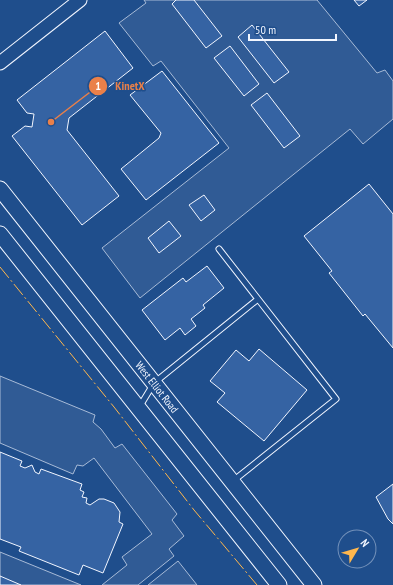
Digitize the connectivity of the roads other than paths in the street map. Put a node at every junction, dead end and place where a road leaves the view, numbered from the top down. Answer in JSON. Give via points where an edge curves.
{"nodes":[{"id":1,"x":80,"y":0,"type":"edge"},
{"id":2,"x":0,"y":63,"type":"edge"},
{"id":3,"x":0,"y":189,"type":"edge"},
{"id":4,"x":0,"y":234,"type":"edge"},
{"id":5,"x":219,"y":248,"type":"dead end"},
{"id":6,"x":258,"y":299,"type":"junction"},
{"id":7,"x":154,"y":382,"type":"junction"},
{"id":8,"x":139,"y":409,"type":"junction"},
{"id":9,"x":233,"y":482,"type":"junction"},
{"id":10,"x":278,"y":585,"type":"edge"},
{"id":11,"x":314,"y":585,"type":"edge"}],
"edges":[{"from":1,"to":2,"type":"street"},
{"from":3,"to":7,"type":"main road","name":"West Elliot Road"},
{"from":4,"to":8,"type":"main road"},
{"from":5,"to":6,"type":"lane"},
{"from":6,"to":7,"type":"lane"},
{"from":6,"to":9,"type":"lane","via":[[336,399]]},
{"from":7,"to":8,"type":"lane"},
{"from":7,"to":9,"type":"main road","name":"West Elliot Road"},
{"from":8,"to":10,"type":"main road"},
{"from":9,"to":11,"type":"main road","name":"West Elliot Road"}]}
